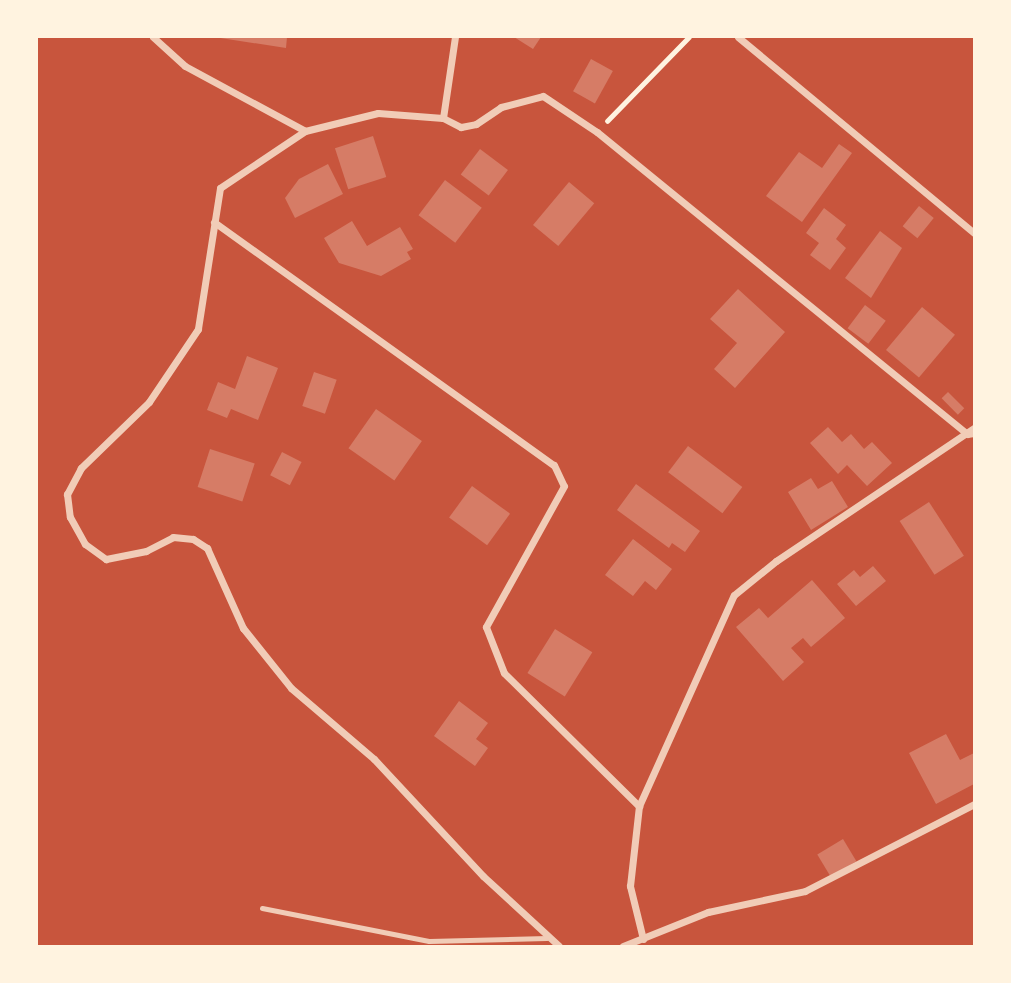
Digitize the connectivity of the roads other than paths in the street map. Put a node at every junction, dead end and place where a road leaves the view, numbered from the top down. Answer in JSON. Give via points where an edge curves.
{"nodes":[{"id":1,"x":153,"y":37,"type":"edge"},
{"id":2,"x":455,"y":37,"type":"edge"},
{"id":3,"x":738,"y":37,"type":"edge"},
{"id":4,"x":443,"y":118,"type":"junction"},
{"id":5,"x":305,"y":131,"type":"junction"},
{"id":6,"x":214,"y":222,"type":"junction"},
{"id":7,"x":974,"y":233,"type":"edge"},
{"id":8,"x":972,"y":432,"type":"edge"},
{"id":9,"x":974,"y":804,"type":"edge"},
{"id":10,"x":639,"y":806,"type":"junction"},
{"id":11,"x":262,"y":908,"type":"dead end"},
{"id":12,"x":547,"y":938,"type":"junction"},
{"id":13,"x":643,"y":939,"type":"junction"},
{"id":14,"x":559,"y":946,"type":"edge"},
{"id":15,"x":623,"y":946,"type":"edge"}],
"edges":[{"from":1,"to":5,"type":"street","via":[[185,66]]},
{"from":2,"to":4,"type":"street"},
{"from":3,"to":7,"type":"street"},
{"from":4,"to":5,"type":"street","via":[[378,113]]},
{"from":4,"to":8,"type":"street","via":[[461,127],[476,124],[500,107],[543,96],[597,132]]},
{"from":5,"to":6,"type":"street","via":[[220,188]]},
{"from":6,"to":10,"type":"street","via":[[554,466],[564,486],[486,627],[504,673]]},
{"from":6,"to":12,"type":"street","via":[[198,329],[149,402],[80,468],[67,494],[70,517],[85,544],[106,559],[146,551],[173,537],[193,539],[206,548],[243,628],[291,688],[374,759]]},
{"from":8,"to":10,"type":"street","via":[[887,484],[734,595]]},
{"from":9,"to":13,"type":"street","via":[[805,891],[708,912]]},
{"from":10,"to":13,"type":"street","via":[[630,886]]},
{"from":11,"to":12,"type":"lane","via":[[429,941]]},
{"from":12,"to":14,"type":"street"},
{"from":13,"to":15,"type":"street"}]}
